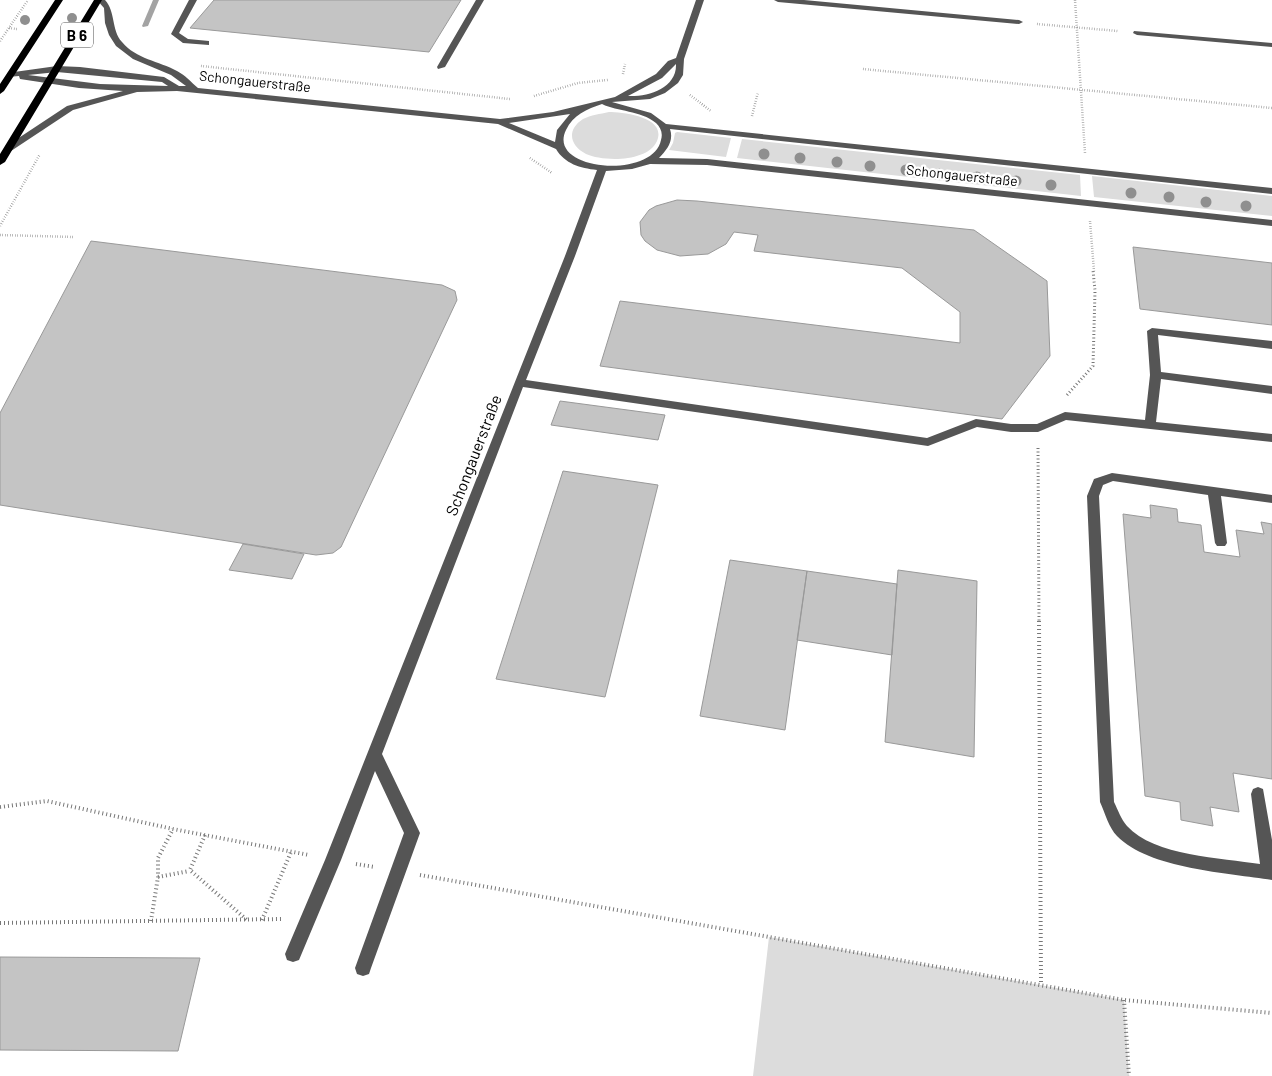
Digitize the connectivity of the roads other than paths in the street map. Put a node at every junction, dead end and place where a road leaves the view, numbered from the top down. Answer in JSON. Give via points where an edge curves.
{"nodes":[{"id":1,"x":60,"y":0,"type":"edge"},
{"id":2,"x":100,"y":0,"type":"edge"},
{"id":3,"x":193,"y":0,"type":"edge"},
{"id":4,"x":480,"y":0,"type":"edge"},
{"id":5,"x":700,"y":0,"type":"edge"},
{"id":6,"x":778,"y":0,"type":"edge"},
{"id":7,"x":1019,"y":22,"type":"road end"},
{"id":8,"x":1137,"y":33,"type":"road end"},
{"id":9,"x":206,"y":43,"type":"dead end"},
{"id":10,"x":1272,"y":45,"type":"edge"},
{"id":11,"x":680,"y":59,"type":"junction"},
{"id":12,"x":440,"y":67,"type":"dead end"},
{"id":13,"x":57,"y":69,"type":"junction"},
{"id":14,"x":10,"y":75,"type":"junction"},
{"id":15,"x":49,"y":82,"type":"junction"},
{"id":16,"x":139,"y":88,"type":"junction"},
{"id":17,"x":177,"y":88,"type":"junction"},
{"id":18,"x":196,"y":90,"type":"junction"},
{"id":19,"x":0,"y":91,"type":"edge"},
{"id":20,"x":617,"y":98,"type":"junction"},
{"id":21,"x":601,"y":103,"type":"junction"},
{"id":22,"x":582,"y":107,"type":"junction"},
{"id":23,"x":500,"y":122,"type":"junction"},
{"id":24,"x":664,"y":126,"type":"junction"},
{"id":25,"x":559,"y":147,"type":"junction"},
{"id":26,"x":8,"y":149,"type":"junction"},
{"id":27,"x":649,"y":161,"type":"junction"},
{"id":28,"x":0,"y":162,"type":"edge"},
{"id":29,"x":602,"y":168,"type":"junction"},
{"id":30,"x":1272,"y":191,"type":"edge"},
{"id":31,"x":1272,"y":223,"type":"edge"},
{"id":32,"x":1272,"y":345,"type":"edge"},
{"id":33,"x":1156,"y":375,"type":"junction"},
{"id":34,"x":518,"y":383,"type":"junction"},
{"id":35,"x":1272,"y":390,"type":"edge"},
{"id":36,"x":1150,"y":424,"type":"junction"},
{"id":37,"x":1272,"y":438,"type":"edge"},
{"id":38,"x":1214,"y":491,"type":"junction"},
{"id":39,"x":1272,"y":499,"type":"edge"},
{"id":40,"x":1221,"y":543,"type":"dead end"},
{"id":41,"x":374,"y":754,"type":"junction"},
{"id":42,"x":1258,"y":794,"type":"dead end"},
{"id":43,"x":1271,"y":872,"type":"edge"},
{"id":44,"x":293,"y":954,"type":"dead end"},
{"id":45,"x":363,"y":968,"type":"dead end"}],
"edges":[{"from":1,"to":14,"type":"main road","number":"B 6"},
{"from":2,"to":13,"type":"main road","number":"B 6"},
{"from":2,"to":18,"type":"street","via":[[108,8],[108,22],[120,47],[150,65],[172,72]]},
{"from":3,"to":9,"type":"street","via":[[175,34],[186,41]]},
{"from":4,"to":12,"type":"street"},
{"from":5,"to":11,"type":"street","name":"Schongauerstraße"},
{"from":6,"to":7,"type":"street"},
{"from":8,"to":10,"type":"street"},
{"from":11,"to":20,"type":"street","name":"Schongauerstraße","via":[[671,63],[659,76]]},
{"from":11,"to":20,"type":"street","name":"Schongauerstraße","via":[[682,66],[678,78],[669,88],[639,99]]},
{"from":13,"to":14,"type":"street","name":"Schongauerstraße"},
{"from":13,"to":15,"type":"main road","number":"B 6"},
{"from":13,"to":17,"type":"street","name":"Schongauerstraße","via":[[164,80]]},
{"from":14,"to":15,"type":"street"},
{"from":14,"to":19,"type":"main road","number":"B 6"},
{"from":15,"to":16,"type":"street"},
{"from":15,"to":26,"type":"main road","number":"B 6"},
{"from":16,"to":17,"type":"street"},
{"from":16,"to":26,"type":"street","via":[[70,108]]},
{"from":17,"to":18,"type":"street","name":"Schongauerstraße"},
{"from":18,"to":23,"type":"street","name":"Schongauerstraße"},
{"from":20,"to":21,"type":"street","name":"Schongauerstraße"},
{"from":21,"to":22,"type":"street","name":"Schongauerstraße"},
{"from":21,"to":24,"type":"street","name":"Schongauerstraße","via":[[648,114]]},
{"from":22,"to":23,"type":"street","name":"Schongauerstraße"},
{"from":22,"to":25,"type":"street","via":[[562,130]]},
{"from":23,"to":25,"type":"street","name":"Schongauerstraße"},
{"from":24,"to":27,"type":"street","via":[[664,146]]},
{"from":24,"to":30,"type":"street","name":"Schongauerstraße"},
{"from":25,"to":29,"type":"street","name":"Schongauerstraße","via":[[573,160]]},
{"from":26,"to":28,"type":"main road","number":"B 6"},
{"from":27,"to":29,"type":"street","name":"Schongauerstraße","via":[[626,168]]},
{"from":27,"to":31,"type":"street","name":"Schongauerstraße","via":[[715,162]]},
{"from":29,"to":34,"type":"street","name":"Schongauerstraße"},
{"from":32,"to":33,"type":"street","via":[[1152,331]]},
{"from":33,"to":35,"type":"street"},
{"from":33,"to":36,"type":"street"},
{"from":34,"to":36,"type":"street","via":[[928,442],[976,423],[1038,428],[1065,416]]},
{"from":34,"to":41,"type":"street","name":"Schongauerstraße"},
{"from":36,"to":37,"type":"street"},
{"from":38,"to":39,"type":"street"},
{"from":38,"to":40,"type":"street"},
{"from":38,"to":43,"type":"street","via":[[1112,477],[1098,482],[1093,496],[1107,802],[1122,832],[1137,844],[1160,854]]},
{"from":41,"to":44,"type":"street","name":"Schongauerstraße"},
{"from":41,"to":45,"type":"street","via":[[412,832]]},
{"from":42,"to":43,"type":"street"}]}
